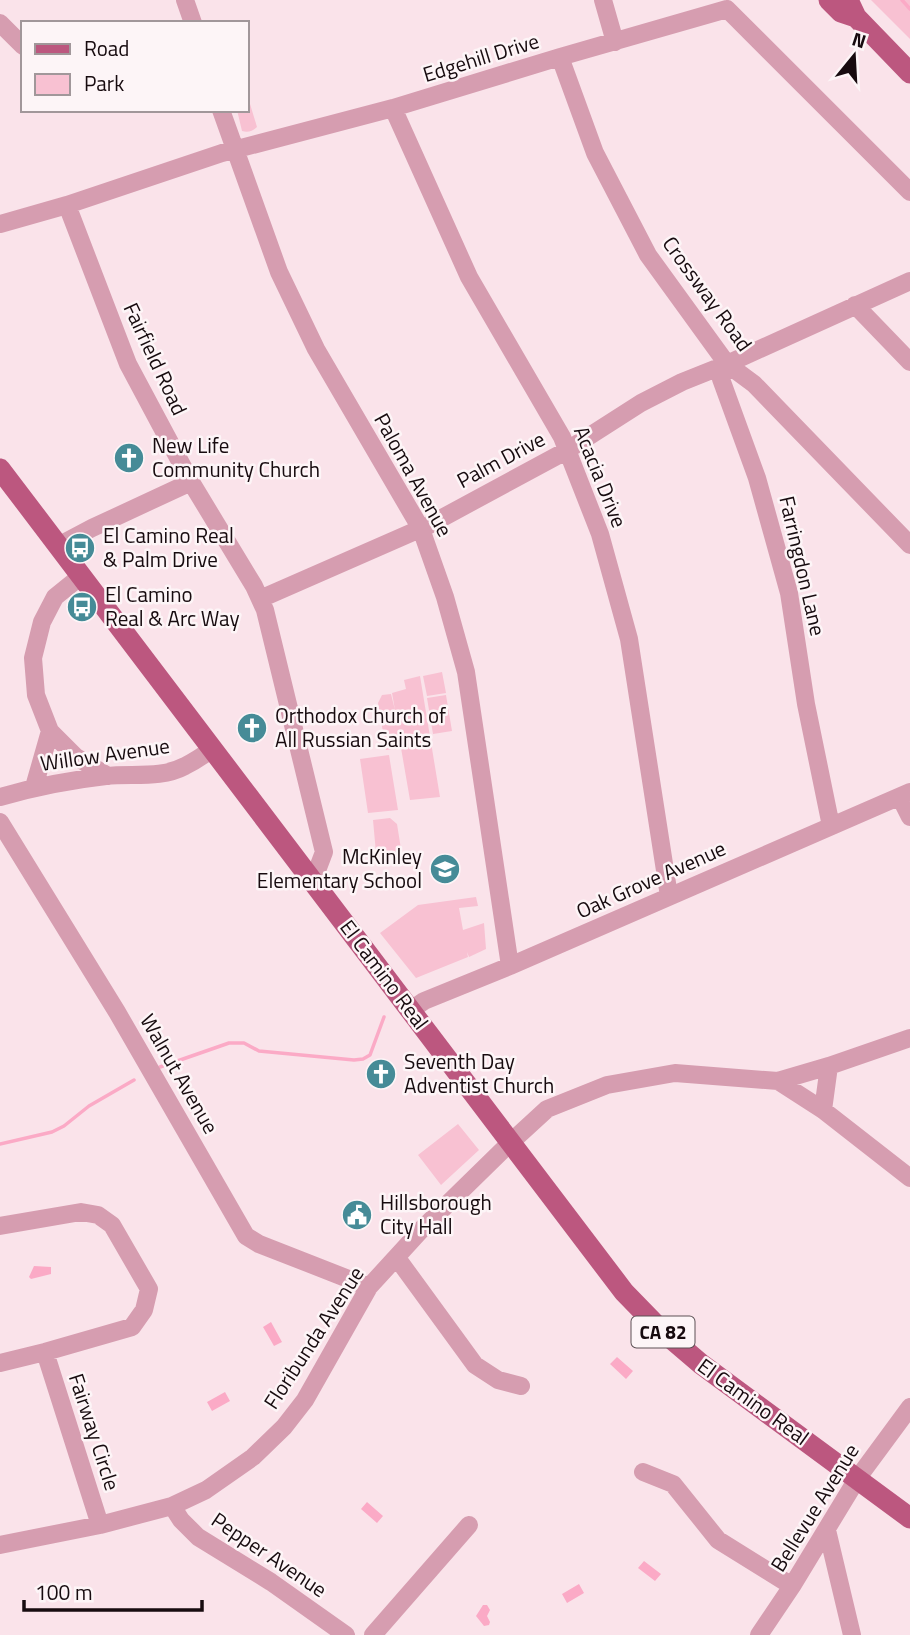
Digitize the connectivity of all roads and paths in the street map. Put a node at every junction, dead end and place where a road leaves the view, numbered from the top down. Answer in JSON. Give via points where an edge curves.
{"nodes":[{"id":1,"x":185,"y":0,"type":"edge"},
{"id":2,"x":603,"y":0,"type":"edge"},
{"id":3,"x":829,"y":0,"type":"edge"},
{"id":4,"x":852,"y":9,"type":"edge"},
{"id":5,"x":192,"y":21,"type":"edge"},
{"id":6,"x":0,"y":23,"type":"edge"},
{"id":7,"x":615,"y":42,"type":"junction"},
{"id":8,"x":21,"y":44,"type":"edge"},
{"id":9,"x":560,"y":57,"type":"junction"},
{"id":10,"x":910,"y":73,"type":"edge"},
{"id":11,"x":393,"y":108,"type":"junction"},
{"id":12,"x":222,"y":112,"type":"edge"},
{"id":13,"x":234,"y":150,"type":"junction"},
{"id":14,"x":910,"y":192,"type":"edge"},
{"id":15,"x":67,"y":205,"type":"junction"},
{"id":16,"x":0,"y":224,"type":"edge"},
{"id":17,"x":910,"y":281,"type":"edge"},
{"id":18,"x":855,"y":305,"type":"junction"},
{"id":19,"x":910,"y":362,"type":"edge"},
{"id":20,"x":727,"y":364,"type":"junction"},
{"id":21,"x":566,"y":451,"type":"junction"},
{"id":22,"x":0,"y":468,"type":"edge"},
{"id":23,"x":191,"y":482,"type":"junction"},
{"id":24,"x":421,"y":529,"type":"junction"},
{"id":25,"x":910,"y":545,"type":"edge"},
{"id":26,"x":58,"y":546,"type":"junction"},
{"id":27,"x":81,"y":576,"type":"junction"},
{"id":28,"x":260,"y":599,"type":"junction"},
{"id":29,"x":50,"y":731,"type":"junction"},
{"id":30,"x":212,"y":749,"type":"junction"},
{"id":31,"x":108,"y":776,"type":"junction"},
{"id":32,"x":34,"y":788,"type":"junction"},
{"id":33,"x":905,"y":794,"type":"edge"},
{"id":34,"x":0,"y":797,"type":"edge"},
{"id":35,"x":910,"y":817,"type":"edge"},
{"id":36,"x":0,"y":822,"type":"edge"},
{"id":37,"x":831,"y":826,"type":"junction"},
{"id":38,"x":313,"y":881,"type":"junction"},
{"id":39,"x":669,"y":896,"type":"junction"},
{"id":40,"x":510,"y":966,"type":"junction"},
{"id":41,"x":411,"y":1010,"type":"junction"},
{"id":42,"x":910,"y":1038,"type":"edge"},
{"id":43,"x":830,"y":1066,"type":"junction"},
{"id":44,"x":778,"y":1081,"type":"junction"},
{"id":45,"x":823,"y":1110,"type":"junction"},
{"id":46,"x":511,"y":1142,"type":"junction"},
{"id":47,"x":910,"y":1178,"type":"edge"},
{"id":48,"x":0,"y":1226,"type":"edge"},
{"id":49,"x":397,"y":1258,"type":"junction"},
{"id":50,"x":369,"y":1287,"type":"junction"},
{"id":51,"x":45,"y":1352,"type":"junction"},
{"id":52,"x":0,"y":1363,"type":"edge"},
{"id":53,"x":521,"y":1385,"type":"dead end"},
{"id":54,"x":910,"y":1407,"type":"edge"},
{"id":55,"x":643,"y":1472,"type":"dead end"},
{"id":56,"x":858,"y":1479,"type":"junction"},
{"id":57,"x":172,"y":1506,"type":"junction"},
{"id":58,"x":910,"y":1518,"type":"edge"},
{"id":59,"x":100,"y":1525,"type":"junction"},
{"id":60,"x":469,"y":1525,"type":"dead end"},
{"id":61,"x":827,"y":1530,"type":"junction"},
{"id":62,"x":0,"y":1545,"type":"edge"},
{"id":63,"x":792,"y":1586,"type":"junction"},
{"id":64,"x":346,"y":1635,"type":"edge"},
{"id":65,"x":373,"y":1635,"type":"edge"},
{"id":66,"x":759,"y":1635,"type":"edge"},
{"id":67,"x":852,"y":1635,"type":"edge"}],
"edges":[{"from":1,"to":5,"type":"street"},
{"from":2,"to":7,"type":"street"},
{"from":3,"to":4,"type":"main road","via":[[841,12]]},
{"from":4,"to":10,"type":"main road"},
{"from":6,"to":8,"type":"street"},
{"from":7,"to":9,"type":"street","name":"Edgehill Drive"},
{"from":7,"to":14,"type":"street","name":"Edgehill Drive","via":[[727,9]]},
{"from":9,"to":11,"type":"street","name":"Edgehill Drive"},
{"from":9,"to":20,"type":"street","name":"Crossway Road","via":[[595,153],[648,255]]},
{"from":11,"to":13,"type":"street","name":"Edgehill Drive"},
{"from":11,"to":21,"type":"street","name":"Acacia Drive","via":[[469,277]]},
{"from":12,"to":13,"type":"street","name":"Paloma Avenue"},
{"from":13,"to":15,"type":"street","name":"Edgehill Drive"},
{"from":13,"to":24,"type":"street","name":"Paloma Avenue","via":[[279,272],[316,349]]},
{"from":15,"to":16,"type":"street","name":"Edgehill Drive"},
{"from":15,"to":23,"type":"street","name":"Fairfield Road","via":[[128,364]]},
{"from":17,"to":18,"type":"street","name":"Palm Drive"},
{"from":18,"to":19,"type":"street"},
{"from":18,"to":20,"type":"street","name":"Palm Drive"},
{"from":20,"to":21,"type":"street","name":"Palm Drive","via":[[641,403]]},
{"from":20,"to":25,"type":"street","name":"Crossway Road","via":[[754,384]]},
{"from":20,"to":37,"type":"street","name":"Farringdon Lane","via":[[721,379],[757,478],[789,593]]},
{"from":21,"to":24,"type":"street","name":"Palm Drive"},
{"from":21,"to":39,"type":"street","name":"Acacia Drive","via":[[600,534],[629,639]]},
{"from":22,"to":26,"type":"main road","name":"El Camino Real","number":"CA 82"},
{"from":23,"to":26,"type":"street"},
{"from":23,"to":28,"type":"street","name":"Fairfield Road"},
{"from":24,"to":28,"type":"street","name":"Palm Drive"},
{"from":24,"to":40,"type":"street","name":"Paloma Avenue","via":[[466,672]]},
{"from":26,"to":27,"type":"main road","name":"El Camino Real","number":"CA 82"},
{"from":27,"to":29,"type":"street","via":[[55,597],[41,622],[33,657],[36,695]]},
{"from":27,"to":30,"type":"main road","name":"El Camino Real","number":"CA 82"},
{"from":28,"to":38,"type":"street","name":"Fairfield Road","via":[[324,852]]},
{"from":29,"to":31,"type":"street","via":[[76,757]]},
{"from":29,"to":32,"type":"street"},
{"from":30,"to":31,"type":"street","name":"Willow Avenue","via":[[166,773]]},
{"from":30,"to":38,"type":"main road","name":"El Camino Real","number":"CA 82"},
{"from":31,"to":32,"type":"street","name":"Willow Avenue"},
{"from":32,"to":34,"type":"street","name":"Willow Avenue"},
{"from":33,"to":35,"type":"street"},
{"from":33,"to":37,"type":"street","name":"Oak Grove Avenue"},
{"from":36,"to":50,"type":"street","name":"Walnut Avenue","via":[[117,1012],[246,1236]]},
{"from":37,"to":39,"type":"street","name":"Oak Grove Avenue"},
{"from":38,"to":41,"type":"main road","name":"El Camino Real","number":"CA 82"},
{"from":39,"to":40,"type":"street","name":"Oak Grove Avenue"},
{"from":40,"to":41,"type":"street","name":"Oak Grove Avenue"},
{"from":41,"to":46,"type":"main road","name":"El Camino Real","number":"CA 82"},
{"from":42,"to":43,"type":"street","name":"Floribunda Avenue"},
{"from":43,"to":44,"type":"street","name":"Floribunda Avenue"},
{"from":43,"to":45,"type":"street"},
{"from":44,"to":45,"type":"street"},
{"from":44,"to":46,"type":"street","name":"Floribunda Avenue","via":[[675,1073],[607,1085],[547,1109]]},
{"from":45,"to":47,"type":"street"},
{"from":46,"to":49,"type":"street","name":"Floribunda Avenue"},
{"from":46,"to":56,"type":"main road","name":"El Camino Real","number":"CA 82","via":[[624,1292],[660,1329]]},
{"from":48,"to":51,"type":"street","name":"Fairway Circle","via":[[81,1212],[98,1214],[111,1225],[149,1289],[144,1310],[132,1327]]},
{"from":49,"to":50,"type":"street","name":"Floribunda Avenue"},
{"from":49,"to":53,"type":"street","via":[[475,1365],[498,1380]]},
{"from":50,"to":57,"type":"street","name":"Floribunda Avenue","via":[[284,1427],[253,1457],[206,1490]]},
{"from":51,"to":52,"type":"street","name":"Fairway Circle"},
{"from":51,"to":59,"type":"street","name":"Fairway Circle"},
{"from":54,"to":56,"type":"street","name":"Bellevue Avenue"},
{"from":55,"to":63,"type":"street","via":[[673,1484],[718,1540]]},
{"from":56,"to":58,"type":"main road","name":"El Camino Real","number":"CA 82"},
{"from":56,"to":61,"type":"street","name":"Bellevue Avenue"},
{"from":57,"to":59,"type":"street","name":"Floribunda Avenue"},
{"from":57,"to":64,"type":"street","name":"Pepper Avenue","via":[[198,1537],[271,1581]]},
{"from":59,"to":62,"type":"street","name":"Floribunda Avenue"},
{"from":60,"to":65,"type":"street"},
{"from":61,"to":63,"type":"street","name":"Bellevue Avenue"},
{"from":61,"to":67,"type":"street"},
{"from":63,"to":66,"type":"street","name":"Bellevue Avenue"}]}
